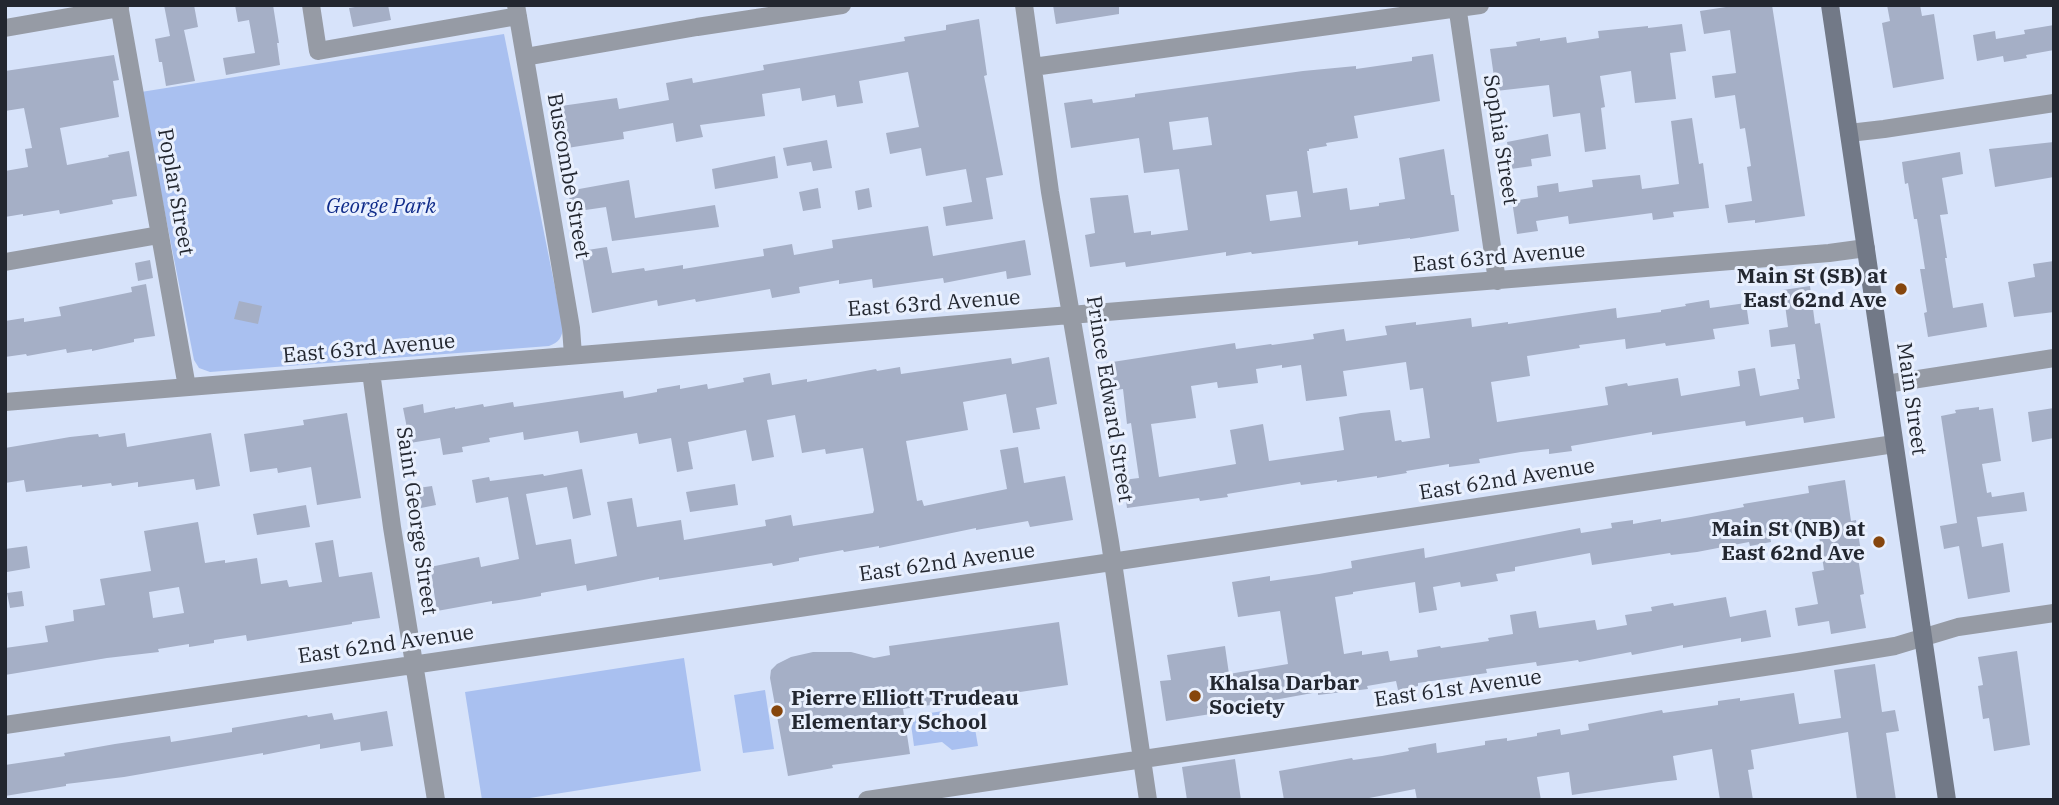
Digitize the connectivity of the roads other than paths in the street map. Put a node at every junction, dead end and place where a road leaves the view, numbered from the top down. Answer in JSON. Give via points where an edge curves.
{"nodes":[{"id":1,"x":311,"y":5,"type":"edge"},
{"id":2,"x":842,"y":5,"type":"edge"},
{"id":3,"x":1024,"y":5,"type":"edge"},
{"id":4,"x":1480,"y":5,"type":"edge"},
{"id":5,"x":1830,"y":5,"type":"edge"},
{"id":6,"x":120,"y":7,"type":"edge"},
{"id":7,"x":1457,"y":7,"type":"edge"},
{"id":8,"x":517,"y":11,"type":"edge"},
{"id":9,"x":5,"y":28,"type":"edge"},
{"id":10,"x":525,"y":57,"type":"junction"},
{"id":11,"x":1033,"y":67,"type":"junction"},
{"id":12,"x":2054,"y":103,"type":"edge"},
{"id":13,"x":1849,"y":133,"type":"junction"},
{"id":14,"x":159,"y":235,"type":"junction"},
{"id":15,"x":1866,"y":248,"type":"junction"},
{"id":16,"x":5,"y":262,"type":"edge"},
{"id":17,"x":1497,"y":281,"type":"junction"},
{"id":18,"x":1072,"y":316,"type":"junction"},
{"id":19,"x":573,"y":355,"type":"junction"},
{"id":20,"x":2054,"y":358,"type":"edge"},
{"id":21,"x":371,"y":372,"type":"junction"},
{"id":22,"x":1886,"y":384,"type":"junction"},
{"id":23,"x":187,"y":387,"type":"junction"},
{"id":24,"x":5,"y":402,"type":"edge"},
{"id":25,"x":1894,"y":444,"type":"junction"},
{"id":26,"x":1113,"y":561,"type":"junction"},
{"id":27,"x":2054,"y":613,"type":"edge"},
{"id":28,"x":1923,"y":637,"type":"junction"},
{"id":29,"x":414,"y":664,"type":"junction"},
{"id":30,"x":5,"y":725,"type":"edge"},
{"id":31,"x":1142,"y":759,"type":"junction"},
{"id":32,"x":436,"y":800,"type":"edge"},
{"id":33,"x":867,"y":800,"type":"edge"},
{"id":34,"x":1148,"y":800,"type":"edge"},
{"id":35,"x":1947,"y":800,"type":"edge"}],
"edges":[{"from":1,"to":8,"type":"street","via":[[318,51]]},
{"from":2,"to":10,"type":"street"},
{"from":3,"to":11,"type":"street","name":"Prince Edward Street"},
{"from":4,"to":7,"type":"street"},
{"from":5,"to":13,"type":"main road","name":"Main Street"},
{"from":6,"to":9,"type":"street"},
{"from":6,"to":14,"type":"street","name":"Poplar Street"},
{"from":7,"to":11,"type":"street"},
{"from":7,"to":17,"type":"street","name":"Sophia Street"},
{"from":8,"to":10,"type":"street","name":"Buscombe Street"},
{"from":10,"to":19,"type":"street","name":"Buscombe Street"},
{"from":11,"to":18,"type":"street","name":"Prince Edward Street"},
{"from":12,"to":13,"type":"street"},
{"from":13,"to":15,"type":"main road","name":"Main Street"},
{"from":14,"to":16,"type":"street"},
{"from":14,"to":23,"type":"street","name":"Poplar Street"},
{"from":15,"to":17,"type":"street","name":"East 63rd Avenue"},
{"from":15,"to":22,"type":"main road","name":"Main Street"},
{"from":17,"to":18,"type":"street","name":"East 63rd Avenue"},
{"from":18,"to":19,"type":"street","name":"East 63rd Avenue"},
{"from":18,"to":26,"type":"street","name":"Prince Edward Street"},
{"from":19,"to":21,"type":"street","name":"East 63rd Avenue"},
{"from":20,"to":22,"type":"street"},
{"from":21,"to":23,"type":"street","name":"East 63rd Avenue"},
{"from":21,"to":29,"type":"street","name":"Saint George Street"},
{"from":22,"to":25,"type":"main road","name":"Main Street"},
{"from":23,"to":24,"type":"street","name":"East 63rd Avenue"},
{"from":25,"to":26,"type":"street","name":"East 62nd Avenue"},
{"from":25,"to":28,"type":"main road","name":"Main Street"},
{"from":26,"to":29,"type":"street","name":"East 62nd Avenue"},
{"from":26,"to":31,"type":"street","name":"Prince Edward Street"},
{"from":27,"to":28,"type":"street","name":"East 61st Avenue","via":[[1958,627]]},
{"from":28,"to":31,"type":"street","name":"East 61st Avenue","via":[[1798,662]]},
{"from":28,"to":35,"type":"main road","name":"Main Street"},
{"from":29,"to":30,"type":"street","name":"East 62nd Avenue"},
{"from":29,"to":32,"type":"street","name":"Saint George Street"},
{"from":31,"to":33,"type":"street","name":"East 61st Avenue"},
{"from":31,"to":34,"type":"street","name":"Prince Edward Street"}]}
